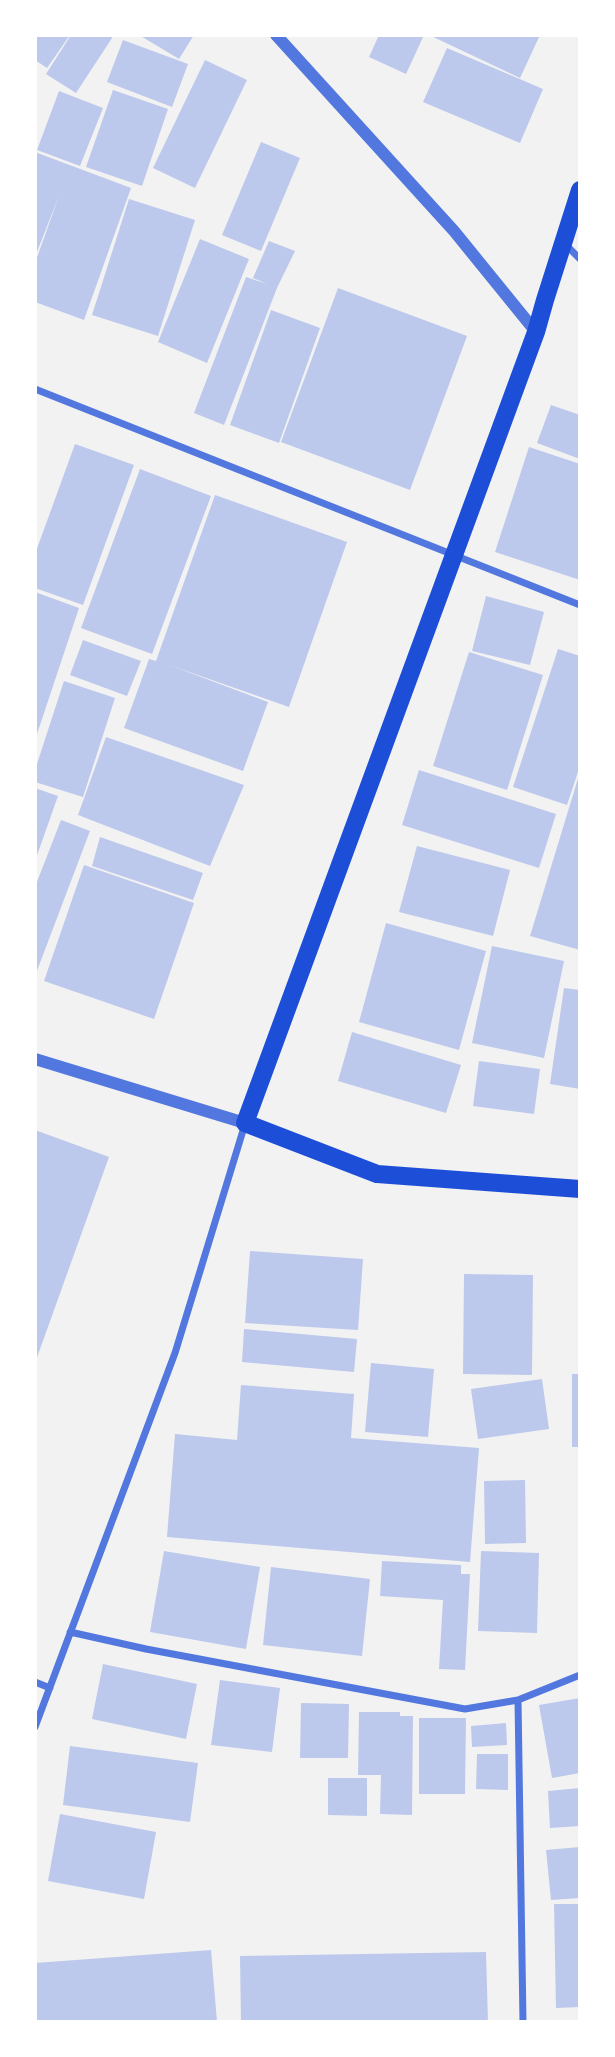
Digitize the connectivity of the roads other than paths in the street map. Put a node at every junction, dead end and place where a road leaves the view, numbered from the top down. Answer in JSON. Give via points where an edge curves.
{"nodes":[{"id":1,"x":276,"y":35,"type":"edge"},
{"id":2,"x":580,"y":190,"type":"edge"},
{"id":3,"x":564,"y":245,"type":"junction"},
{"id":4,"x":580,"y":259,"type":"edge"},
{"id":5,"x":536,"y":332,"type":"junction"},
{"id":6,"x":35,"y":389,"type":"edge"},
{"id":7,"x":454,"y":554,"type":"junction"},
{"id":8,"x":580,"y":605,"type":"edge"},
{"id":9,"x":35,"y":1059,"type":"edge"},
{"id":10,"x":245,"y":1123,"type":"junction"},
{"id":11,"x":580,"y":1189,"type":"edge"},
{"id":12,"x":71,"y":1632,"type":"junction"},
{"id":13,"x":580,"y":1675,"type":"edge"},
{"id":14,"x":35,"y":1682,"type":"edge"},
{"id":15,"x":50,"y":1688,"type":"junction"},
{"id":16,"x":518,"y":1700,"type":"junction"},
{"id":17,"x":35,"y":1727,"type":"edge"},
{"id":18,"x":523,"y":2022,"type":"edge"}],
"edges":[{"from":1,"to":5,"type":"street","via":[[454,231]]},
{"from":2,"to":3,"type":"main road"},
{"from":3,"to":4,"type":"street"},
{"from":3,"to":5,"type":"main road"},
{"from":5,"to":7,"type":"main road"},
{"from":6,"to":7,"type":"street"},
{"from":7,"to":8,"type":"street"},
{"from":7,"to":10,"type":"main road"},
{"from":9,"to":10,"type":"street"},
{"from":10,"to":11,"type":"main road","via":[[377,1174]]},
{"from":10,"to":12,"type":"street","via":[[175,1353]]},
{"from":12,"to":15,"type":"street"},
{"from":12,"to":16,"type":"street","via":[[465,1709]]},
{"from":13,"to":16,"type":"street"},
{"from":14,"to":15,"type":"street"},
{"from":15,"to":17,"type":"street"},
{"from":16,"to":18,"type":"street"}]}
